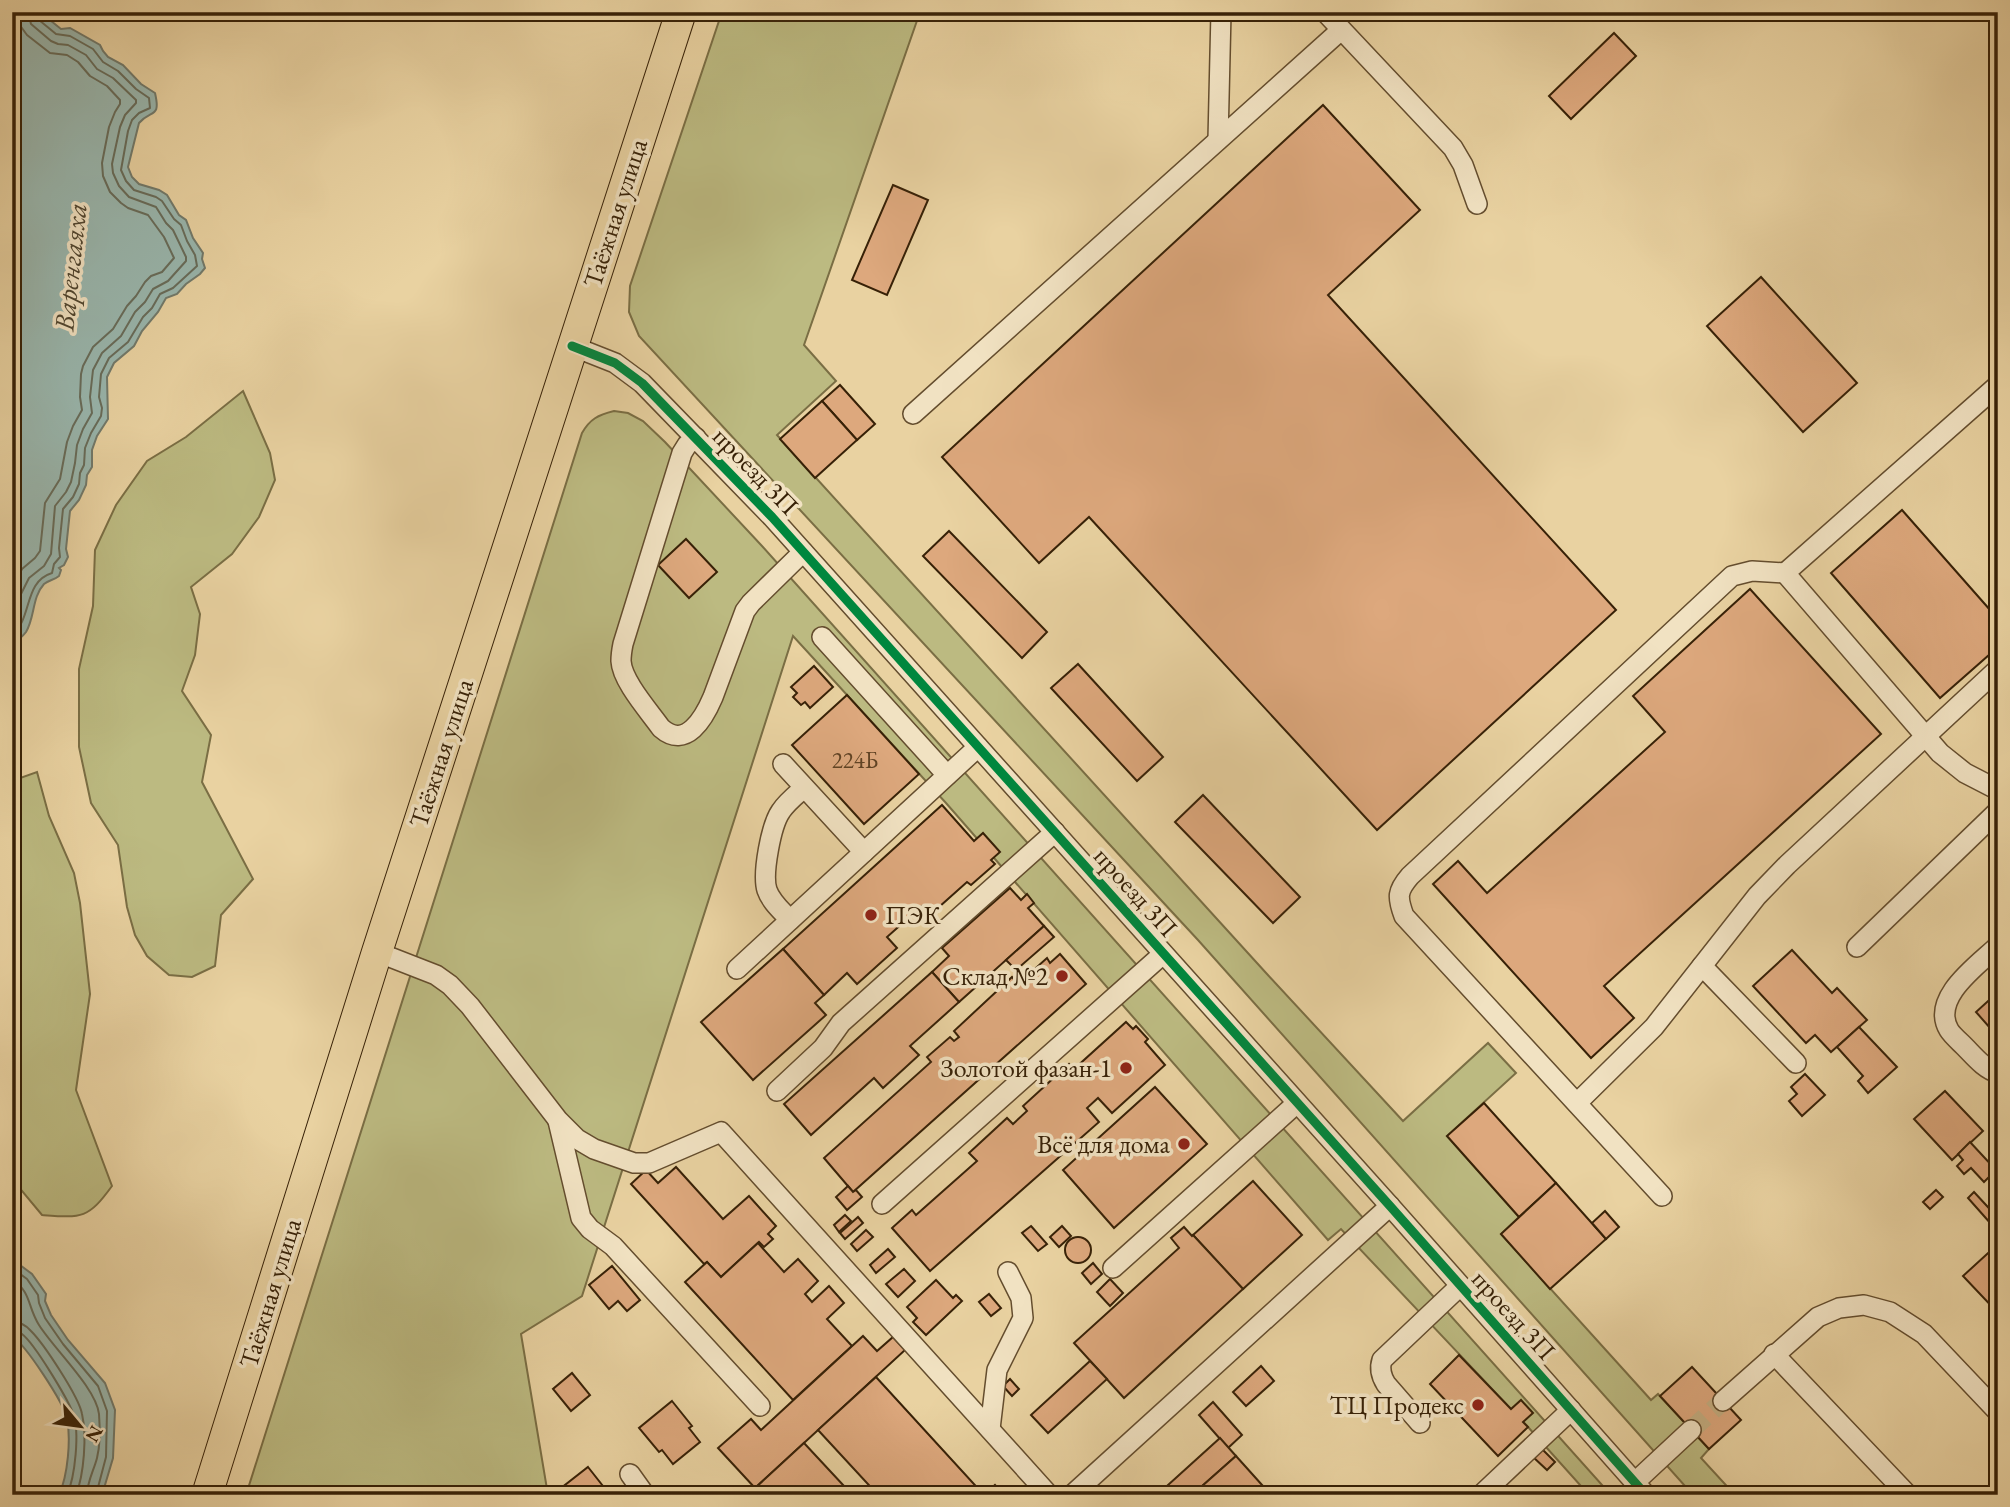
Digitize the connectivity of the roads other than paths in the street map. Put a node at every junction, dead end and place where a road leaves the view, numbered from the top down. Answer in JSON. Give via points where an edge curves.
{"nodes":[{"id":1,"x":681,"y":12,"type":"edge"},
{"id":2,"x":1221,"y":12,"type":"edge"},
{"id":3,"x":1325,"y":12,"type":"edge"},
{"id":4,"x":1341,"y":30,"type":"junction"},
{"id":5,"x":1218,"y":140,"type":"junction"},
{"id":6,"x":1477,"y":204,"type":"dead end"},
{"id":7,"x":572,"y":346,"type":"junction"},
{"id":8,"x":1998,"y":386,"type":"edge"},
{"id":9,"x":913,"y":414,"type":"dead end"},
{"id":10,"x":696,"y":438,"type":"junction"},
{"id":11,"x":803,"y":552,"type":"junction"},
{"id":12,"x":1785,"y":573,"type":"junction"},
{"id":13,"x":822,"y":637,"type":"dead end"},
{"id":14,"x":1998,"y":669,"type":"edge"},
{"id":15,"x":1926,"y":736,"type":"junction"},
{"id":16,"x":978,"y":747,"type":"junction"},
{"id":17,"x":783,"y":764,"type":"dead end"},
{"id":18,"x":947,"y":775,"type":"junction"},
{"id":19,"x":804,"y":788,"type":"junction"},
{"id":20,"x":1998,"y":790,"type":"edge"},
{"id":21,"x":1998,"y":810,"type":"edge"},
{"id":22,"x":1055,"y":832,"type":"junction"},
{"id":23,"x":864,"y":852,"type":"junction"},
{"id":24,"x":790,"y":920,"type":"junction"},
{"id":25,"x":1998,"y":946,"type":"edge"},
{"id":26,"x":1857,"y":947,"type":"dead end"},
{"id":27,"x":377,"y":952,"type":"junction"},
{"id":28,"x":1163,"y":954,"type":"junction"},
{"id":29,"x":1702,"y":966,"type":"junction"},
{"id":30,"x":737,"y":969,"type":"dead end"},
{"id":31,"x":1796,"y":1063,"type":"dead end"},
{"id":32,"x":1998,"y":1073,"type":"edge"},
{"id":33,"x":777,"y":1091,"type":"dead end"},
{"id":34,"x":1297,"y":1103,"type":"junction"},
{"id":35,"x":1577,"y":1103,"type":"junction"},
{"id":36,"x":558,"y":1120,"type":"junction"},
{"id":37,"x":1662,"y":1196,"type":"dead end"},
{"id":38,"x":882,"y":1204,"type":"dead end"},
{"id":39,"x":1390,"y":1206,"type":"junction"},
{"id":40,"x":1113,"y":1268,"type":"dead end"},
{"id":41,"x":1008,"y":1272,"type":"dead end"},
{"id":42,"x":1460,"y":1286,"type":"junction"},
{"id":43,"x":1774,"y":1354,"type":"junction"},
{"id":44,"x":1724,"y":1401,"type":"tunnel mouth"},
{"id":45,"x":760,"y":1406,"type":"dead end"},
{"id":46,"x":1571,"y":1410,"type":"junction"},
{"id":47,"x":1998,"y":1412,"type":"edge"},
{"id":48,"x":1420,"y":1423,"type":"dead end"},
{"id":49,"x":990,"y":1429,"type":"junction"},
{"id":50,"x":1691,"y":1430,"type":"tunnel mouth"},
{"id":51,"x":630,"y":1475,"type":"dead end"},
{"id":52,"x":1640,"y":1489,"type":"edge"},
{"id":53,"x":207,"y":1495,"type":"edge"},
{"id":54,"x":645,"y":1495,"type":"edge"},
{"id":55,"x":1049,"y":1495,"type":"edge"},
{"id":56,"x":1072,"y":1495,"type":"edge"},
{"id":57,"x":1481,"y":1495,"type":"edge"},
{"id":58,"x":1908,"y":1495,"type":"edge"}],
"edges":[{"from":1,"to":7,"type":"highway","name":"Таёжная улица"},
{"from":2,"to":5,"type":"street"},
{"from":3,"to":4,"type":"street"},
{"from":4,"to":5,"type":"street"},
{"from":4,"to":6,"type":"street","via":[[1453,148]]},
{"from":5,"to":9,"type":"street"},
{"from":7,"to":10,"type":"street","name":"проезд 3П","via":[[629,372]]},
{"from":7,"to":27,"type":"highway","name":"Таёжная улица"},
{"from":8,"to":12,"type":"street"},
{"from":10,"to":11,"type":"street","name":"проезд 3П"},
{"from":10,"to":11,"type":"street","via":[[682,453],[668,493],[621,660],[631,686],[667,733],[682,736],[698,724],[745,611]]},
{"from":11,"to":16,"type":"street","name":"проезд 3П"},
{"from":12,"to":15,"type":"street"},
{"from":12,"to":35,"type":"street","via":[[1752,571],[1732,576],[1401,886],[1398,901],[1404,916]]},
{"from":13,"to":18,"type":"street"},
{"from":14,"to":15,"type":"street"},
{"from":15,"to":20,"type":"street","via":[[1965,773]]},
{"from":15,"to":29,"type":"street","via":[[1787,865]]},
{"from":16,"to":18,"type":"street"},
{"from":16,"to":22,"type":"street","name":"проезд 3П"},
{"from":17,"to":19,"type":"street"},
{"from":18,"to":23,"type":"street"},
{"from":19,"to":23,"type":"street"},
{"from":19,"to":24,"type":"street","via":[[774,824],[766,872],[768,893]]},
{"from":21,"to":26,"type":"street"},
{"from":22,"to":28,"type":"street","name":"проезд 3П"},
{"from":22,"to":33,"type":"street","via":[[841,1023],[823,1048]]},
{"from":23,"to":24,"type":"street"},
{"from":24,"to":30,"type":"street"},
{"from":25,"to":32,"type":"street","via":[[1953,989],[1945,1003],[1945,1017],[1949,1030],[1982,1064]]},
{"from":27,"to":36,"type":"street","via":[[450,985]]},
{"from":27,"to":53,"type":"highway","name":"Таёжная улица"},
{"from":28,"to":34,"type":"street","name":"проезд 3П"},
{"from":28,"to":38,"type":"street"},
{"from":29,"to":31,"type":"street"},
{"from":29,"to":35,"type":"street","via":[[1654,1027]]},
{"from":34,"to":39,"type":"street","name":"проезд 3П"},
{"from":34,"to":40,"type":"street"},
{"from":35,"to":37,"type":"street"},
{"from":36,"to":45,"type":"street","via":[[585,1224],[613,1246]]},
{"from":36,"to":49,"type":"street","via":[[594,1149],[634,1163],[649,1163],[720,1132]]},
{"from":39,"to":42,"type":"street","name":"проезд 3П"},
{"from":39,"to":56,"type":"street"},
{"from":41,"to":49,"type":"street","via":[[1021,1297],[1023,1318],[998,1370]]},
{"from":42,"to":46,"type":"street","name":"проезд 3П"},
{"from":42,"to":48,"type":"street","via":[[1382,1360],[1381,1377]]},
{"from":43,"to":44,"type":"street"},
{"from":43,"to":47,"type":"street","via":[[1818,1317],[1864,1305],[1890,1312],[1924,1334]]},
{"from":43,"to":58,"type":"street"},
{"from":46,"to":52,"type":"street","name":"проезд 3П"},
{"from":46,"to":57,"type":"street"},
{"from":49,"to":55,"type":"street"},
{"from":50,"to":52,"type":"street"},
{"from":51,"to":54,"type":"street"}]}
